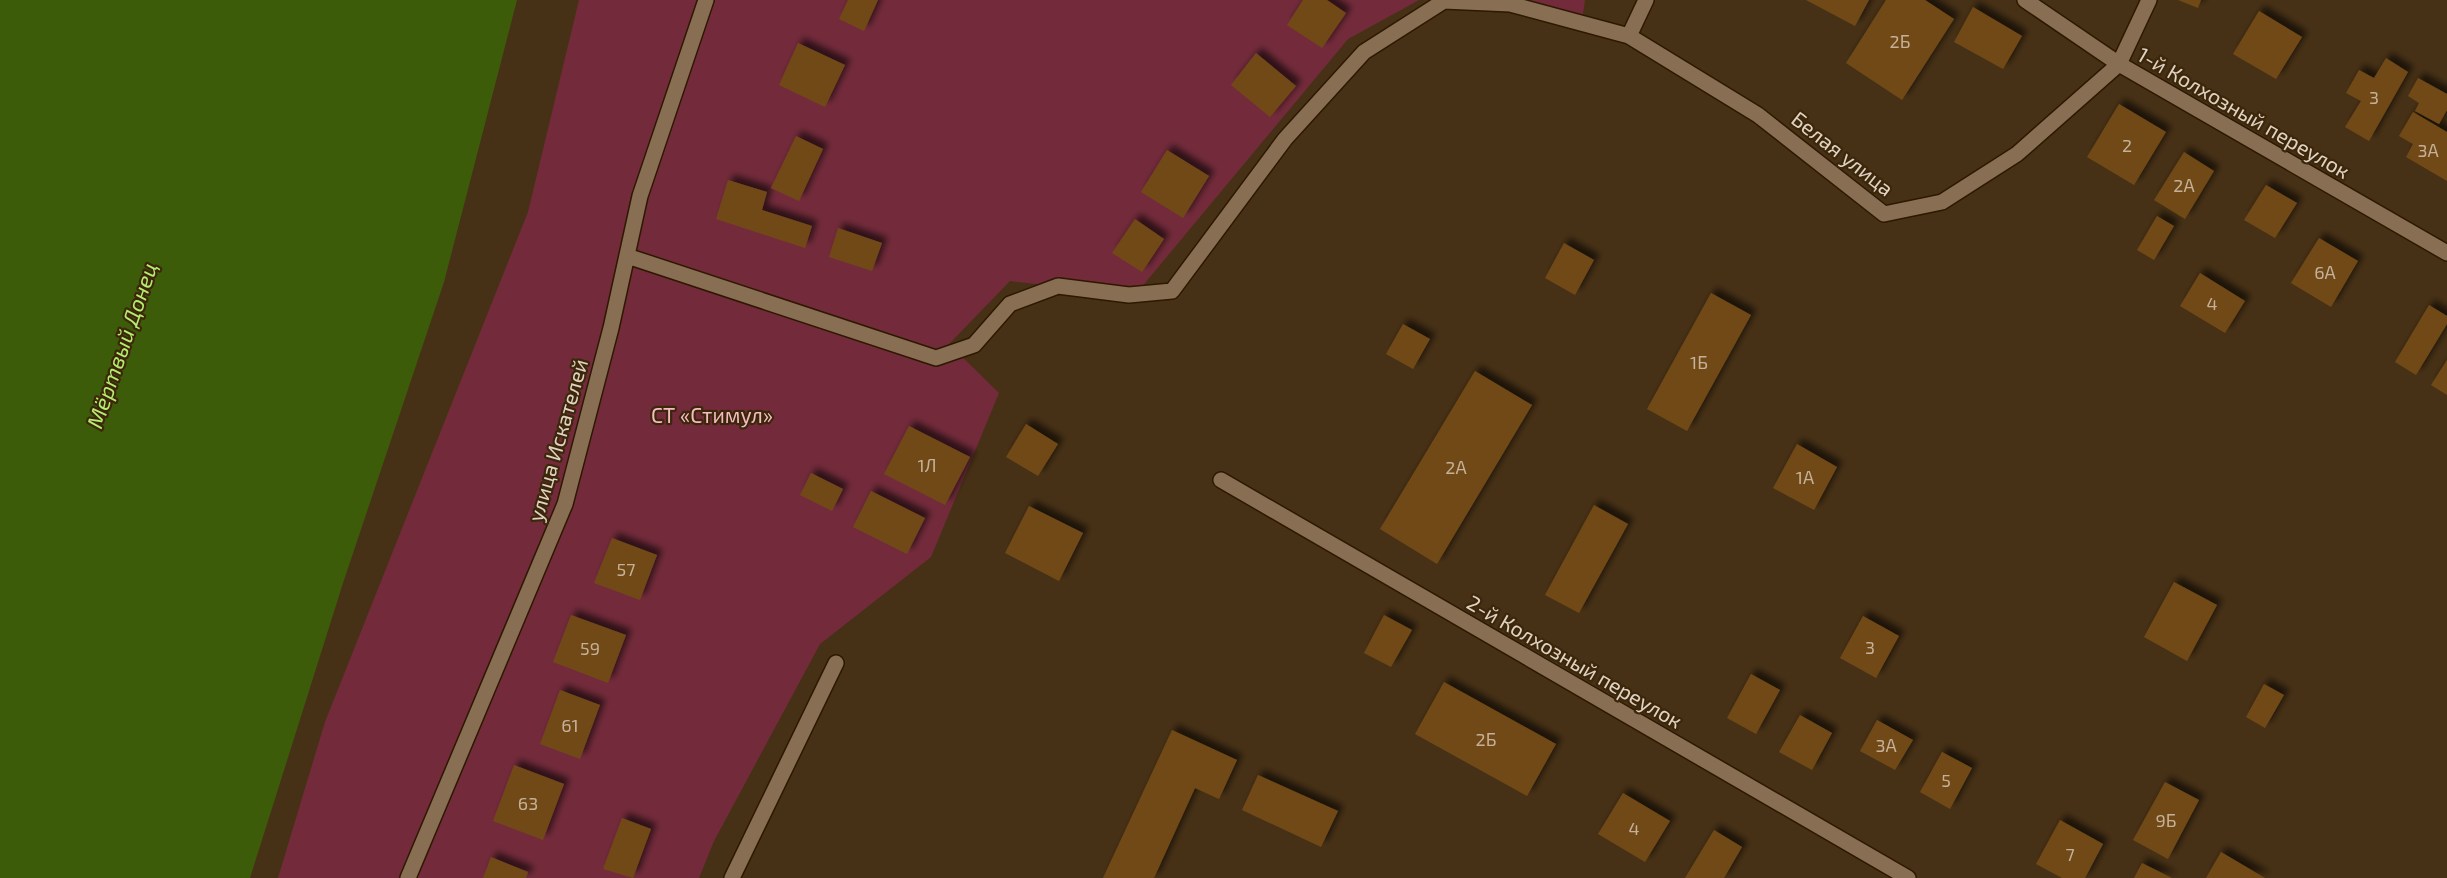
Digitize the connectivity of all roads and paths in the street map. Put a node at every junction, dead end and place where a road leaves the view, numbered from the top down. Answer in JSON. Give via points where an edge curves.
{"nodes":[{"id":1,"x":706,"y":0,"type":"edge"},
{"id":2,"x":1646,"y":0,"type":"edge"},
{"id":3,"x":2025,"y":0,"type":"edge"},
{"id":4,"x":2149,"y":0,"type":"edge"},
{"id":5,"x":1629,"y":36,"type":"junction"},
{"id":6,"x":2120,"y":64,"type":"junction"},
{"id":7,"x":2447,"y":253,"type":"edge"},
{"id":8,"x":627,"y":256,"type":"junction"},
{"id":9,"x":1221,"y":480,"type":"dead end"},
{"id":10,"x":836,"y":663,"type":"dead end"},
{"id":11,"x":408,"y":878,"type":"edge"},
{"id":12,"x":732,"y":878,"type":"edge"},
{"id":13,"x":1908,"y":878,"type":"edge"}],
"edges":[{"from":1,"to":8,"type":"street","name":"улица Искателей","via":[[640,196]]},
{"from":2,"to":5,"type":"street"},
{"from":3,"to":6,"type":"street","name":"1-й Колхозный переулок"},
{"from":4,"to":6,"type":"street"},
{"from":5,"to":6,"type":"street","name":"Белая улица","via":[[1758,114],[1884,214],[1942,202],[2017,154]]},
{"from":5,"to":8,"type":"street","via":[[1510,4],[1444,1],[1364,52],[1285,139],[1172,291],[1129,295],[1058,286],[1010,304],[974,345],[936,358]]},
{"from":6,"to":7,"type":"street","name":"1-й Колхозный переулок"},
{"from":8,"to":11,"type":"street","name":"улица Искателей","via":[[565,504]]},
{"from":9,"to":13,"type":"street","name":"2-й Колхозный переулок"},
{"from":10,"to":12,"type":"street"}]}
